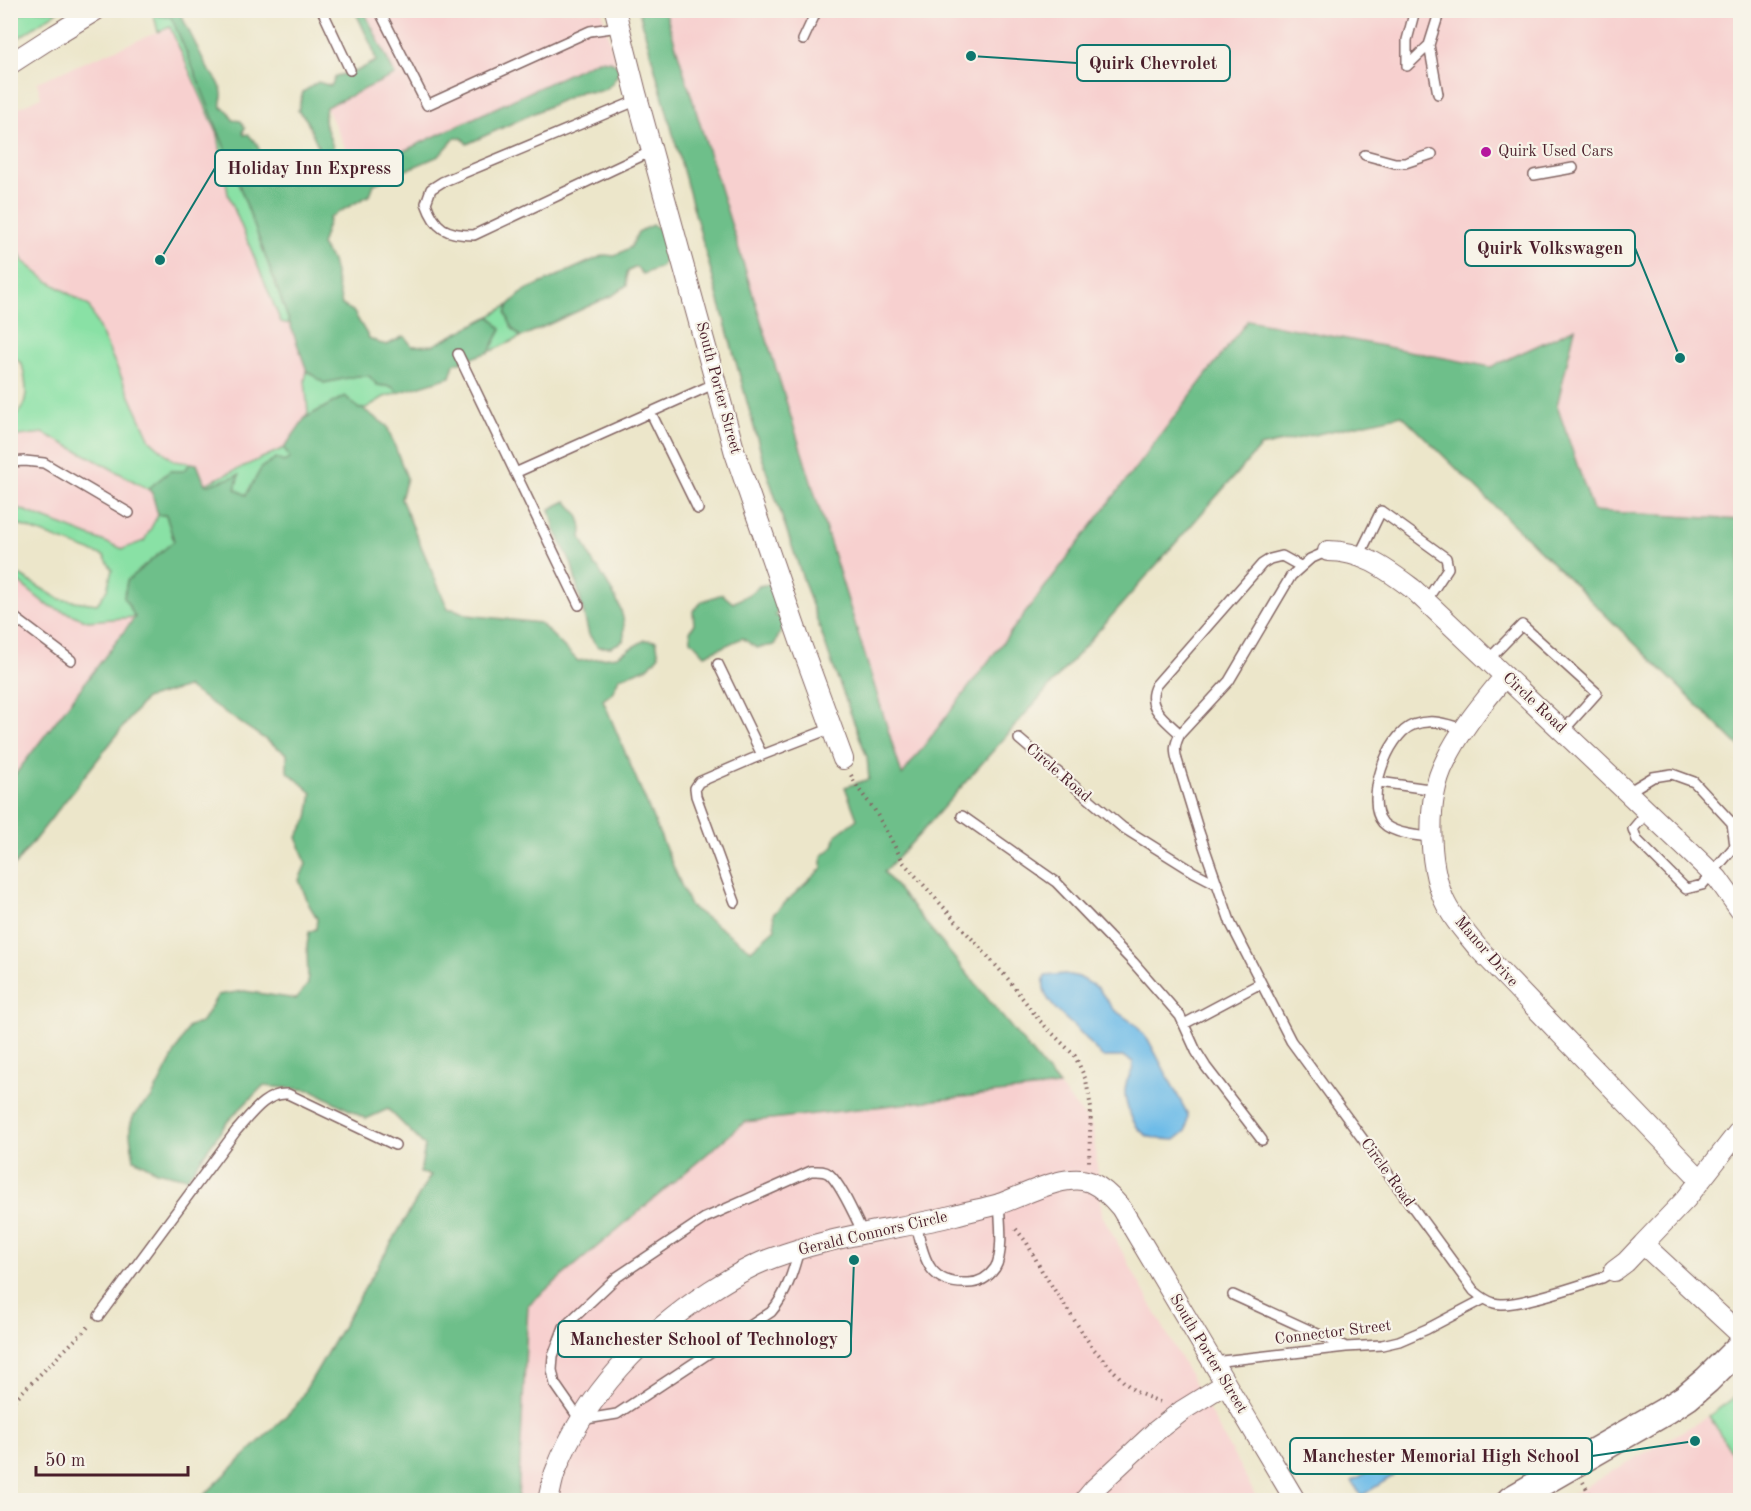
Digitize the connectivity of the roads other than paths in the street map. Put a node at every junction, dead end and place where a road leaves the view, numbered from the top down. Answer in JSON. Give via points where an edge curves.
{"nodes":[{"id":1,"x":96,"y":10,"type":"edge"},
{"id":2,"x":322,"y":10,"type":"edge"},
{"id":3,"x":380,"y":10,"type":"edge"},
{"id":4,"x":817,"y":10,"type":"edge"},
{"id":5,"x":1415,"y":10,"type":"edge"},
{"id":6,"x":1440,"y":10,"type":"edge"},
{"id":7,"x":617,"y":19,"type":"edge"},
{"id":8,"x":803,"y":40,"type":"dead end"},
{"id":9,"x":1429,"y":45,"type":"junction"},
{"id":10,"x":10,"y":64,"type":"edge"},
{"id":11,"x":350,"y":70,"type":"dead end"},
{"id":12,"x":1438,"y":94,"type":"dead end"},
{"id":13,"x":638,"y":100,"type":"junction"},
{"id":14,"x":652,"y":151,"type":"junction"},
{"id":15,"x":1432,"y":154,"type":"dead end"},
{"id":16,"x":1365,"y":155,"type":"dead end"},
{"id":17,"x":1574,"y":168,"type":"dead end"},
{"id":18,"x":1534,"y":175,"type":"dead end"},
{"id":19,"x":458,"y":354,"type":"dead end"},
{"id":20,"x":716,"y":383,"type":"junction"},
{"id":21,"x":651,"y":413,"type":"junction"},
{"id":22,"x":10,"y":462,"type":"edge"},
{"id":23,"x":515,"y":473,"type":"junction"},
{"id":24,"x":698,"y":509,"type":"dead end"},
{"id":25,"x":129,"y":513,"type":"dead end"},
{"id":26,"x":1328,"y":551,"type":"joint"},
{"id":27,"x":1359,"y":556,"type":"junction"},
{"id":28,"x":1300,"y":566,"type":"junction"},
{"id":29,"x":1426,"y":601,"type":"junction"},
{"id":30,"x":579,"y":605,"type":"dead end"},
{"id":31,"x":10,"y":614,"type":"edge"},
{"id":32,"x":71,"y":660,"type":"dead end"},
{"id":33,"x":1488,"y":660,"type":"junction"},
{"id":34,"x":718,"y":664,"type":"dead end"},
{"id":35,"x":1505,"y":676,"type":"junction"},
{"id":36,"x":832,"y":728,"type":"junction"},
{"id":37,"x":1464,"y":729,"type":"junction"},
{"id":38,"x":1563,"y":731,"type":"junction"},
{"id":39,"x":1180,"y":734,"type":"junction"},
{"id":40,"x":1019,"y":739,"type":"dead end"},
{"id":41,"x":762,"y":755,"type":"junction"},
{"id":42,"x":843,"y":759,"type":"road end"},
{"id":43,"x":1379,"y":782,"type":"junction"},
{"id":44,"x":1436,"y":790,"type":"junction"},
{"id":45,"x":1628,"y":792,"type":"junction"},
{"id":46,"x":1648,"y":811,"type":"junction"},
{"id":47,"x":962,"y":816,"type":"dead end"},
{"id":48,"x":1432,"y":837,"type":"junction"},
{"id":49,"x":1712,"y":874,"type":"junction"},
{"id":50,"x":1217,"y":884,"type":"junction"},
{"id":51,"x":1737,"y":900,"type":"edge"},
{"id":52,"x":735,"y":902,"type":"dead end"},
{"id":53,"x":1261,"y":983,"type":"junction"},
{"id":54,"x":1184,"y":1024,"type":"junction"},
{"id":55,"x":1740,"y":1130,"type":"edge"},
{"id":56,"x":1262,"y":1140,"type":"dead end"},
{"id":57,"x":395,"y":1145,"type":"dead end"},
{"id":58,"x":1701,"y":1180,"type":"junction"},
{"id":59,"x":999,"y":1203,"type":"junction"},
{"id":60,"x":1121,"y":1208,"type":"joint"},
{"id":61,"x":916,"y":1224,"type":"junction"},
{"id":62,"x":863,"y":1233,"type":"junction"},
{"id":63,"x":1643,"y":1244,"type":"junction"},
{"id":64,"x":799,"y":1250,"type":"junction"},
{"id":65,"x":1614,"y":1271,"type":"joint"},
{"id":66,"x":1233,"y":1294,"type":"dead end"},
{"id":67,"x":1484,"y":1299,"type":"junction"},
{"id":68,"x":99,"y":1316,"type":"road end"},
{"id":69,"x":1740,"y":1334,"type":"edge"},
{"id":70,"x":1346,"y":1347,"type":"junction"},
{"id":71,"x":1740,"y":1347,"type":"edge"},
{"id":72,"x":1213,"y":1362,"type":"junction"},
{"id":73,"x":1225,"y":1384,"type":"junction"},
{"id":74,"x":580,"y":1420,"type":"junction"},
{"id":75,"x":1527,"y":1494,"type":"edge"},
{"id":76,"x":549,"y":1500,"type":"edge"},
{"id":77,"x":1085,"y":1500,"type":"edge"},
{"id":78,"x":1295,"y":1500,"type":"edge"}],
"edges":[{"from":1,"to":10,"type":"street"},
{"from":2,"to":11,"type":"lane"},
{"from":3,"to":7,"type":"lane","via":[[427,105]]},
{"from":4,"to":8,"type":"lane"},
{"from":5,"to":9,"type":"lane","via":[[1407,40],[1407,66]]},
{"from":6,"to":9,"type":"lane"},
{"from":7,"to":13,"type":"street","name":"South Porter Street"},
{"from":9,"to":12,"type":"lane"},
{"from":13,"to":14,"type":"street","name":"South Porter Street"},
{"from":13,"to":14,"type":"lane","via":[[442,182],[431,189],[426,203],[431,219],[443,230],[474,235]]},
{"from":14,"to":20,"type":"street","name":"South Porter Street"},
{"from":15,"to":16,"type":"lane","via":[[1405,163]]},
{"from":17,"to":18,"type":"lane"},
{"from":19,"to":23,"type":"lane"},
{"from":20,"to":21,"type":"lane"},
{"from":20,"to":36,"type":"street","name":"South Porter Street","via":[[735,453]]},
{"from":21,"to":23,"type":"lane"},
{"from":21,"to":24,"type":"lane"},
{"from":22,"to":25,"type":"lane","via":[[44,463]]},
{"from":23,"to":30,"type":"lane"},
{"from":26,"to":27,"type":"street","name":"Circle Road"},
{"from":26,"to":28,"type":"lane","name":"Circle Road"},
{"from":27,"to":29,"type":"street","name":"Circle Road","via":[[1381,565]]},
{"from":27,"to":29,"type":"lane","via":[[1381,511],[1446,558],[1448,568]]},
{"from":28,"to":39,"type":"lane","name":"Circle Road","via":[[1229,681]]},
{"from":28,"to":39,"type":"lane","via":[[1282,556],[1262,564],[1156,686],[1152,693],[1155,709]]},
{"from":29,"to":33,"type":"street","name":"Circle Road"},
{"from":31,"to":32,"type":"lane"},
{"from":33,"to":35,"type":"street","name":"Circle Road"},
{"from":33,"to":38,"type":"lane","via":[[1522,625],[1597,693]]},
{"from":34,"to":41,"type":"lane"},
{"from":35,"to":37,"type":"street","name":"Manor Drive"},
{"from":35,"to":38,"type":"street","name":"Circle Road"},
{"from":36,"to":41,"type":"lane"},
{"from":36,"to":42,"type":"street","name":"South Porter Street"},
{"from":37,"to":43,"type":"lane","via":[[1431,721],[1411,726],[1396,739],[1382,765]]},
{"from":37,"to":44,"type":"street","name":"Manor Drive","via":[[1443,765]]},
{"from":38,"to":45,"type":"street","name":"Circle Road"},
{"from":39,"to":50,"type":"lane","name":"Circle Road","via":[[1174,750]]},
{"from":40,"to":50,"type":"lane","name":"Circle Road","via":[[1122,827]]},
{"from":41,"to":52,"type":"lane","via":[[695,788]]},
{"from":43,"to":44,"type":"lane"},
{"from":43,"to":48,"type":"lane","via":[[1376,805],[1384,824],[1403,834]]},
{"from":44,"to":48,"type":"street","name":"Manor Drive"},
{"from":45,"to":46,"type":"street","name":"Circle Road"},
{"from":45,"to":49,"type":"lane","via":[[1653,777],[1672,774],[1694,782],[1732,823],[1735,846]]},
{"from":46,"to":49,"type":"street","name":"Circle Road"},
{"from":46,"to":49,"type":"lane","via":[[1634,829],[1637,840],[1686,889],[1702,885]]},
{"from":47,"to":54,"type":"lane","via":[[1056,882],[1165,997]]},
{"from":48,"to":58,"type":"street","name":"Manor Drive","via":[[1435,875],[1445,902],[1460,925]]},
{"from":49,"to":51,"type":"street","name":"Circle Road"},
{"from":50,"to":53,"type":"lane","name":"Circle Road","via":[[1231,924]]},
{"from":53,"to":54,"type":"lane"},
{"from":53,"to":67,"type":"lane","name":"Circle Road","via":[[1291,1041],[1464,1278]]},
{"from":54,"to":56,"type":"lane","via":[[1206,1067]]},
{"from":55,"to":58,"type":"street"},
{"from":57,"to":68,"type":"lane","via":[[288,1094],[272,1095],[236,1131]]},
{"from":58,"to":63,"type":"street"},
{"from":59,"to":60,"type":"street","name":"Gerald Connors Circle","via":[[1065,1180],[1088,1181],[1107,1192]]},
{"from":59,"to":61,"type":"street","name":"Gerald Connors Circle"},
{"from":59,"to":61,"type":"lane","via":[[1001,1244],[995,1268],[979,1283],[956,1284],[938,1277],[926,1262]]},
{"from":60,"to":72,"type":"street","name":"South Porter Street"},
{"from":61,"to":62,"type":"street","name":"Gerald Connors Circle"},
{"from":62,"to":64,"type":"street","name":"Gerald Connors Circle"},
{"from":62,"to":74,"type":"lane","via":[[843,1193],[823,1171],[811,1171],[705,1218],[617,1277],[564,1327],[552,1370],[555,1384]]},
{"from":63,"to":65,"type":"street"},
{"from":63,"to":69,"type":"street"},
{"from":64,"to":74,"type":"street","name":"Gerald Connors Circle","via":[[761,1262],[692,1302],[628,1358]]},
{"from":64,"to":74,"type":"lane","via":[[779,1304],[771,1312],[617,1414]]},
{"from":65,"to":67,"type":"lane","via":[[1520,1302],[1505,1305]]},
{"from":66,"to":70,"type":"lane"},
{"from":67,"to":70,"type":"lane","name":"Connector Street","via":[[1399,1341]]},
{"from":70,"to":72,"type":"lane","name":"Connector Street"},
{"from":71,"to":75,"type":"street","via":[[1679,1402]]},
{"from":72,"to":73,"type":"street","name":"South Porter Street"},
{"from":73,"to":77,"type":"street","via":[[1156,1431]]},
{"from":73,"to":78,"type":"street","name":"South Porter Street"},
{"from":74,"to":76,"type":"street","name":"Gerald Connors Circle","via":[[555,1472]]}]}
